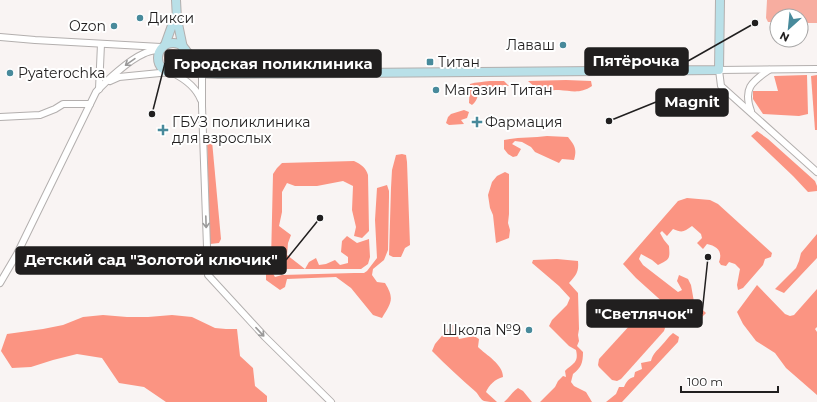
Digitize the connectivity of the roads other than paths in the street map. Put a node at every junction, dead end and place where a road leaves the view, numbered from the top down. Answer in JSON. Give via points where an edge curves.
{"nodes":[{"id":1,"x":720,"y":0,"type":"edge"},
{"id":2,"x":176,"y":4,"type":"edge"},
{"id":3,"x":0,"y":38,"type":"edge"},
{"id":4,"x":101,"y":44,"type":"junction"},
{"id":5,"x":163,"y":47,"type":"junction"},
{"id":6,"x":184,"y":49,"type":"junction"},
{"id":7,"x":817,"y":69,"type":"edge"},
{"id":8,"x":720,"y":70,"type":"junction"},
{"id":9,"x":769,"y":70,"type":"junction"},
{"id":10,"x":173,"y":72,"type":"junction"},
{"id":11,"x":202,"y":73,"type":"junction"},
{"id":12,"x":218,"y":74,"type":"junction"},
{"id":13,"x":101,"y":87,"type":"junction"},
{"id":14,"x":90,"y":104,"type":"junction"},
{"id":15,"x":202,"y":106,"type":"junction"},
{"id":16,"x":751,"y":113,"type":"junction"},
{"id":17,"x":0,"y":117,"type":"edge"},
{"id":18,"x":817,"y":172,"type":"edge"},
{"id":19,"x":0,"y":283,"type":"edge"},
{"id":20,"x":331,"y":402,"type":"edge"}],
"edges":[{"from":1,"to":8,"type":"street"},
{"from":2,"to":5,"type":"street","via":[[174,22]]},
{"from":2,"to":6,"type":"street","via":[[178,27]]},
{"from":3,"to":4,"type":"street"},
{"from":4,"to":5,"type":"street"},
{"from":4,"to":13,"type":"street"},
{"from":5,"to":6,"type":"street","via":[[172,43]]},
{"from":5,"to":10,"type":"street","via":[[158,55],[158,62],[162,68]]},
{"from":5,"to":13,"type":"street","one_way":true,"via":[[141,54]]},
{"from":6,"to":10,"type":"street","via":[[187,62],[183,68]]},
{"from":6,"to":12,"type":"street","via":[[192,58]]},
{"from":7,"to":9,"type":"street"},
{"from":8,"to":9,"type":"street"},
{"from":8,"to":12,"type":"street"},
{"from":8,"to":16,"type":"street","via":[[721,86]]},
{"from":9,"to":16,"type":"street","via":[[752,83],[749,89],[748,104]]},
{"from":10,"to":11,"type":"street"},
{"from":10,"to":13,"type":"street","via":[[119,77]]},
{"from":10,"to":15,"type":"street","via":[[195,90]]},
{"from":11,"to":12,"type":"street"},
{"from":11,"to":15,"type":"street"},
{"from":13,"to":14,"type":"street"},
{"from":14,"to":17,"type":"street","via":[[63,104],[40,115]]},
{"from":14,"to":19,"type":"street","via":[[17,254]]},
{"from":15,"to":20,"type":"street","one_way":true,"via":[[208,275],[265,337]]},
{"from":16,"to":18,"type":"street"}]}
